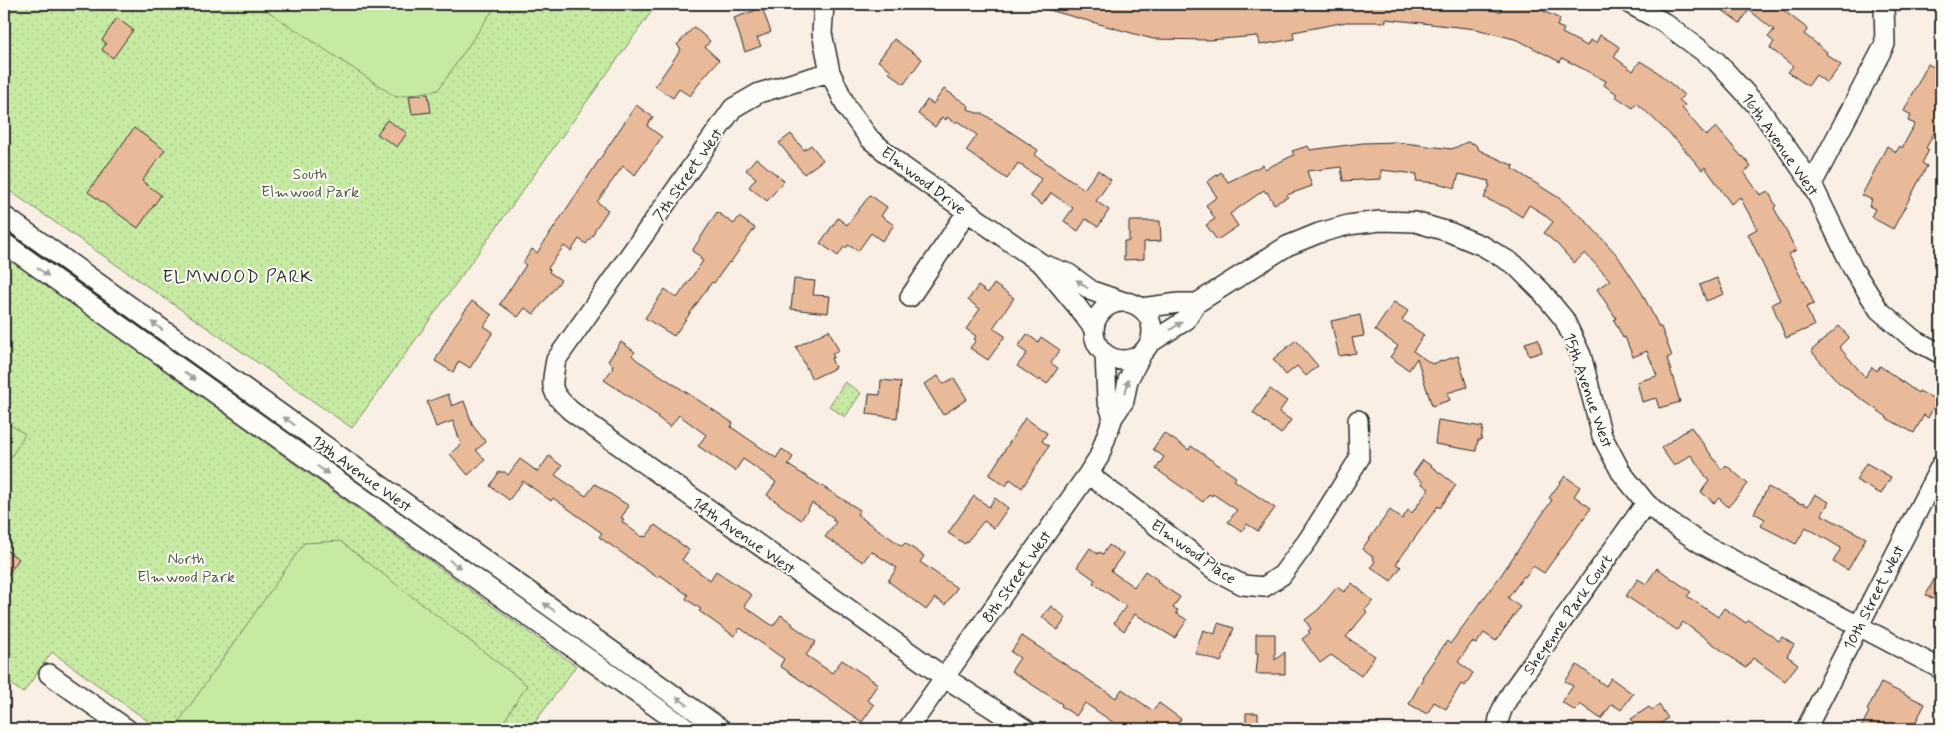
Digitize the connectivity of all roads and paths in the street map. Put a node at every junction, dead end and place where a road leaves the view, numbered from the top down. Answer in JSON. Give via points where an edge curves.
{"nodes":[{"id":1,"x":824,"y":4,"type":"edge"},
{"id":2,"x":1630,"y":4,"type":"edge"},
{"id":3,"x":1884,"y":4,"type":"edge"},
{"id":4,"x":830,"y":72,"type":"junction"},
{"id":5,"x":1812,"y":184,"type":"junction"},
{"id":6,"x":967,"y":212,"type":"junction"},
{"id":7,"x":4,"y":216,"type":"edge"},
{"id":8,"x":4,"y":243,"type":"edge"},
{"id":9,"x":1042,"y":264,"type":"junction"},
{"id":10,"x":910,"y":297,"type":"dead end"},
{"id":11,"x":1124,"y":302,"type":"junction"},
{"id":12,"x":1197,"y":303,"type":"junction"},
{"id":13,"x":1141,"y":308,"type":"junction"},
{"id":14,"x":1094,"y":329,"type":"junction"},
{"id":15,"x":1146,"y":349,"type":"junction"},
{"id":16,"x":1105,"y":354,"type":"junction"},
{"id":17,"x":1941,"y":354,"type":"edge"},
{"id":18,"x":551,"y":386,"type":"joint"},
{"id":19,"x":1113,"y":417,"type":"junction"},
{"id":20,"x":1358,"y":420,"type":"dead end"},
{"id":21,"x":1941,"y":465,"type":"edge"},
{"id":22,"x":1088,"y":474,"type":"junction"},
{"id":23,"x":1646,"y":503,"type":"junction"},
{"id":24,"x":1858,"y":626,"type":"junction"},
{"id":25,"x":1941,"y":669,"type":"edge"},
{"id":26,"x":49,"y":674,"type":"dead end"},
{"id":27,"x":944,"y":676,"type":"junction"},
{"id":28,"x":127,"y":729,"type":"edge"},
{"id":29,"x":687,"y":729,"type":"edge"},
{"id":30,"x":721,"y":729,"type":"edge"},
{"id":31,"x":908,"y":729,"type":"edge"},
{"id":32,"x":1025,"y":729,"type":"edge"},
{"id":33,"x":1498,"y":729,"type":"edge"},
{"id":34,"x":1806,"y":729,"type":"edge"}],
"edges":[{"from":1,"to":4,"type":"street","via":[[822,33]]},
{"from":2,"to":5,"type":"street","name":"16th Avenue West","via":[[1663,22],[1716,61],[1759,108]]},
{"from":3,"to":5,"type":"street","via":[[1885,44]]},
{"from":4,"to":6,"type":"street","name":"Elmwood Drive","via":[[847,108],[870,139]]},
{"from":4,"to":18,"type":"street","name":"7th Street West","via":[[759,93],[733,108],[556,360]]},
{"from":5,"to":17,"type":"street","name":"16th Avenue West","via":[[1854,269],[1879,310],[1913,339]]},
{"from":6,"to":9,"type":"street","name":"Elmwood Drive"},
{"from":6,"to":10,"type":"street"},
{"from":30,"to":7,"type":"street","name":"13th Avenue West","one_way":true},
{"from":8,"to":29,"type":"street","name":"13th Avenue West","one_way":true},
{"from":11,"to":9,"type":"street","name":"Elmwood Drive","one_way":true,"via":[[1092,291],[1069,274]]},
{"from":9,"to":14,"type":"street","name":"Elmwood Drive"},
{"from":11,"to":13,"type":"street"},
{"from":11,"to":14,"type":"street","via":[[1107,307],[1100,313]]},
{"from":12,"to":13,"type":"street"},
{"from":15,"to":12,"type":"street","name":"15th Avenue West","one_way":true,"via":[[1186,320]]},
{"from":12,"to":23,"type":"street","name":"15th Avenue West","via":[[1287,246],[1348,225],[1380,221],[1415,222],[1483,246],[1515,265],[1564,319],[1581,355],[1602,436],[1621,472]]},
{"from":13,"to":15,"type":"street","via":[[1152,324]]},
{"from":14,"to":16,"type":"street","via":[[1095,339]]},
{"from":15,"to":16,"type":"street","via":[[1132,360],[1113,359]]},
{"from":19,"to":15,"type":"street","name":"8th Street West","one_way":true,"via":[[1124,401],[1128,380]]},
{"from":16,"to":19,"type":"street","via":[[1107,400]]},
{"from":18,"to":27,"type":"street","name":"14th Avenue West","via":[[570,411]]},
{"from":19,"to":22,"type":"street","name":"8th Street West","via":[[1099,457]]},
{"from":20,"to":22,"type":"street","name":"Elmwood Place","via":[[1360,459],[1282,575],[1264,587],[1243,585],[1216,570]]},
{"from":21,"to":24,"type":"street","name":"10th Street West"},
{"from":22,"to":27,"type":"street","name":"8th Street West"},
{"from":23,"to":24,"type":"street","name":"15th Avenue West","via":[[1702,544]]},
{"from":23,"to":33,"type":"street","name":"Sheyenne Park Court","via":[[1513,690],[1503,707]]},
{"from":24,"to":25,"type":"street","name":"15th Avenue West"},
{"from":24,"to":34,"type":"street","name":"10th Street West"},
{"from":26,"to":28,"type":"street"},
{"from":27,"to":31,"type":"street","name":"8th Street West"},
{"from":27,"to":32,"type":"street","name":"14th Avenue West"}]}
